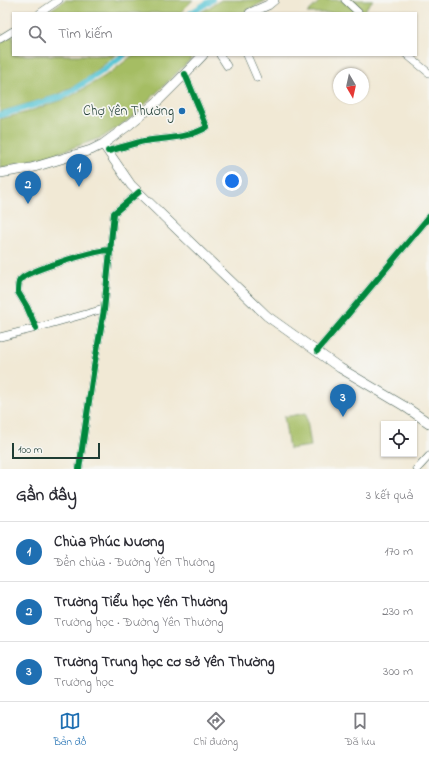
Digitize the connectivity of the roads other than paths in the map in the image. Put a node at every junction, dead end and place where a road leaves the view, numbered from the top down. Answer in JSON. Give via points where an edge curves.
{"nodes":[{"id":1,"x":58,"y":0,"type":"edge"},
{"id":2,"x":274,"y":0,"type":"edge"},
{"id":3,"x":345,"y":0,"type":"edge"},
{"id":4,"x":41,"y":12,"type":"edge"},
{"id":5,"x":252,"y":12,"type":"edge"},
{"id":6,"x":358,"y":12,"type":"edge"},
{"id":7,"x":12,"y":32,"type":"edge"},
{"id":8,"x":0,"y":39,"type":"edge"},
{"id":9,"x":202,"y":56,"type":"edge"},
{"id":10,"x":221,"y":56,"type":"edge"},
{"id":11,"x":247,"y":56,"type":"edge"},
{"id":12,"x":409,"y":56,"type":"edge"},
{"id":13,"x":227,"y":66,"type":"dead end"},
{"id":14,"x":429,"y":73,"type":"edge"},
{"id":15,"x":186,"y":74,"type":"junction"},
{"id":16,"x":257,"y":78,"type":"dead end"},
{"id":17,"x":105,"y":148,"type":"junction"},
{"id":18,"x":0,"y":173,"type":"edge"},
{"id":19,"x":138,"y":192,"type":"junction"},
{"id":20,"x":429,"y":217,"type":"edge"},
{"id":21,"x":111,"y":250,"type":"junction"},
{"id":22,"x":104,"y":310,"type":"junction"},
{"id":23,"x":36,"y":328,"type":"junction"},
{"id":24,"x":0,"y":337,"type":"edge"},
{"id":25,"x":317,"y":351,"type":"junction"},
{"id":26,"x":429,"y":423,"type":"edge"},
{"id":27,"x":429,"y":456,"type":"edge"},
{"id":28,"x":79,"y":469,"type":"edge"},
{"id":29,"x":417,"y":469,"type":"edge"}],
"edges":[{"from":1,"to":4,"type":"street"},
{"from":2,"to":5,"type":"main road"},
{"from":3,"to":6,"type":"street"},
{"from":7,"to":8,"type":"street"},
{"from":9,"to":15,"type":"main road"},
{"from":10,"to":13,"type":"street"},
{"from":11,"to":16,"type":"street"},
{"from":12,"to":14,"type":"street"},
{"from":15,"to":17,"type":"main road"},
{"from":15,"to":17,"type":"street","via":[[207,127],[184,135]]},
{"from":17,"to":18,"type":"main road","via":[[31,168]]},
{"from":17,"to":19,"type":"main road"},
{"from":19,"to":21,"type":"street","via":[[114,213]]},
{"from":19,"to":25,"type":"main road","via":[[267,316]]},
{"from":20,"to":25,"type":"street"},
{"from":21,"to":22,"type":"street"},
{"from":21,"to":23,"type":"street","via":[[96,252],[23,277],[18,292]]},
{"from":22,"to":23,"type":"street"},
{"from":22,"to":28,"type":"street"},
{"from":23,"to":24,"type":"street"},
{"from":25,"to":26,"type":"main road"},
{"from":27,"to":29,"type":"street"}]}
